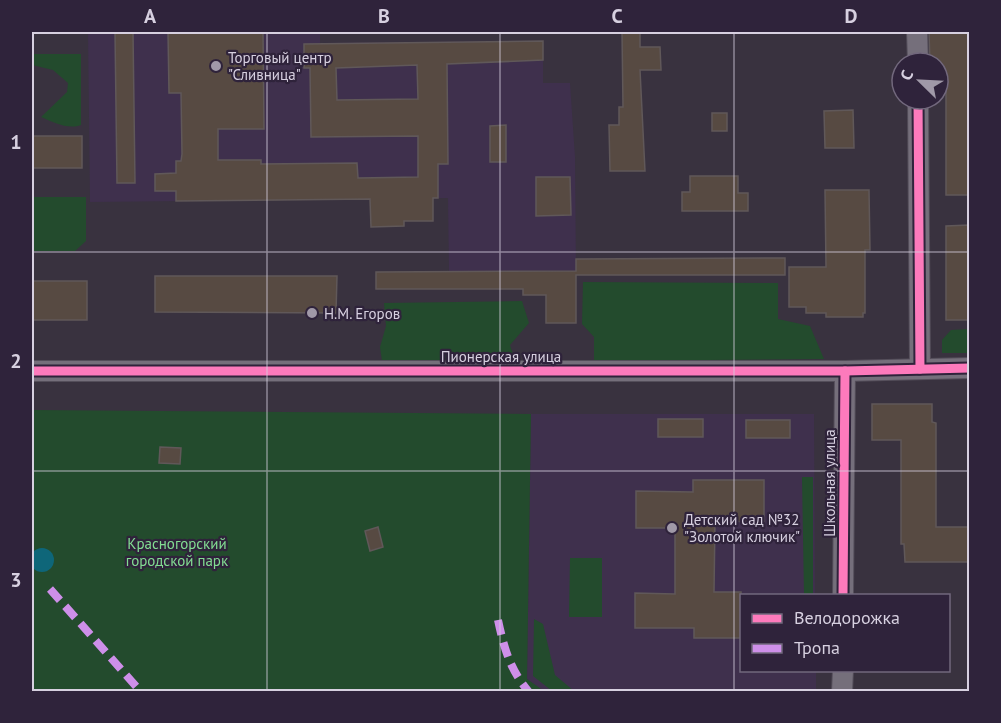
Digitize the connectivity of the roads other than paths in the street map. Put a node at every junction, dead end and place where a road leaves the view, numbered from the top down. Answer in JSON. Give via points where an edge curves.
{"nodes":[{"id":1,"x":917,"y":32,"type":"edge"},
{"id":2,"x":918,"y":51,"type":"edge"},
{"id":3,"x":918,"y":111,"type":"edge"},
{"id":4,"x":969,"y":368,"type":"edge"},
{"id":5,"x":920,"y":369,"type":"junction"},
{"id":6,"x":32,"y":371,"type":"edge"},
{"id":7,"x":845,"y":371,"type":"junction"},
{"id":8,"x":843,"y":594,"type":"edge"},
{"id":9,"x":843,"y":672,"type":"edge"},
{"id":10,"x":843,"y":692,"type":"edge"}],
"edges":[{"from":1,"to":2,"type":"street"},
{"from":3,"to":5,"type":"street"},
{"from":4,"to":5,"type":"street","name":"Пионерская улица"},
{"from":5,"to":7,"type":"street","name":"Пионерская улица"},
{"from":6,"to":7,"type":"street","name":"Пионерская улица"},
{"from":7,"to":8,"type":"street","name":"Школьная улица"},
{"from":9,"to":10,"type":"street"}]}
